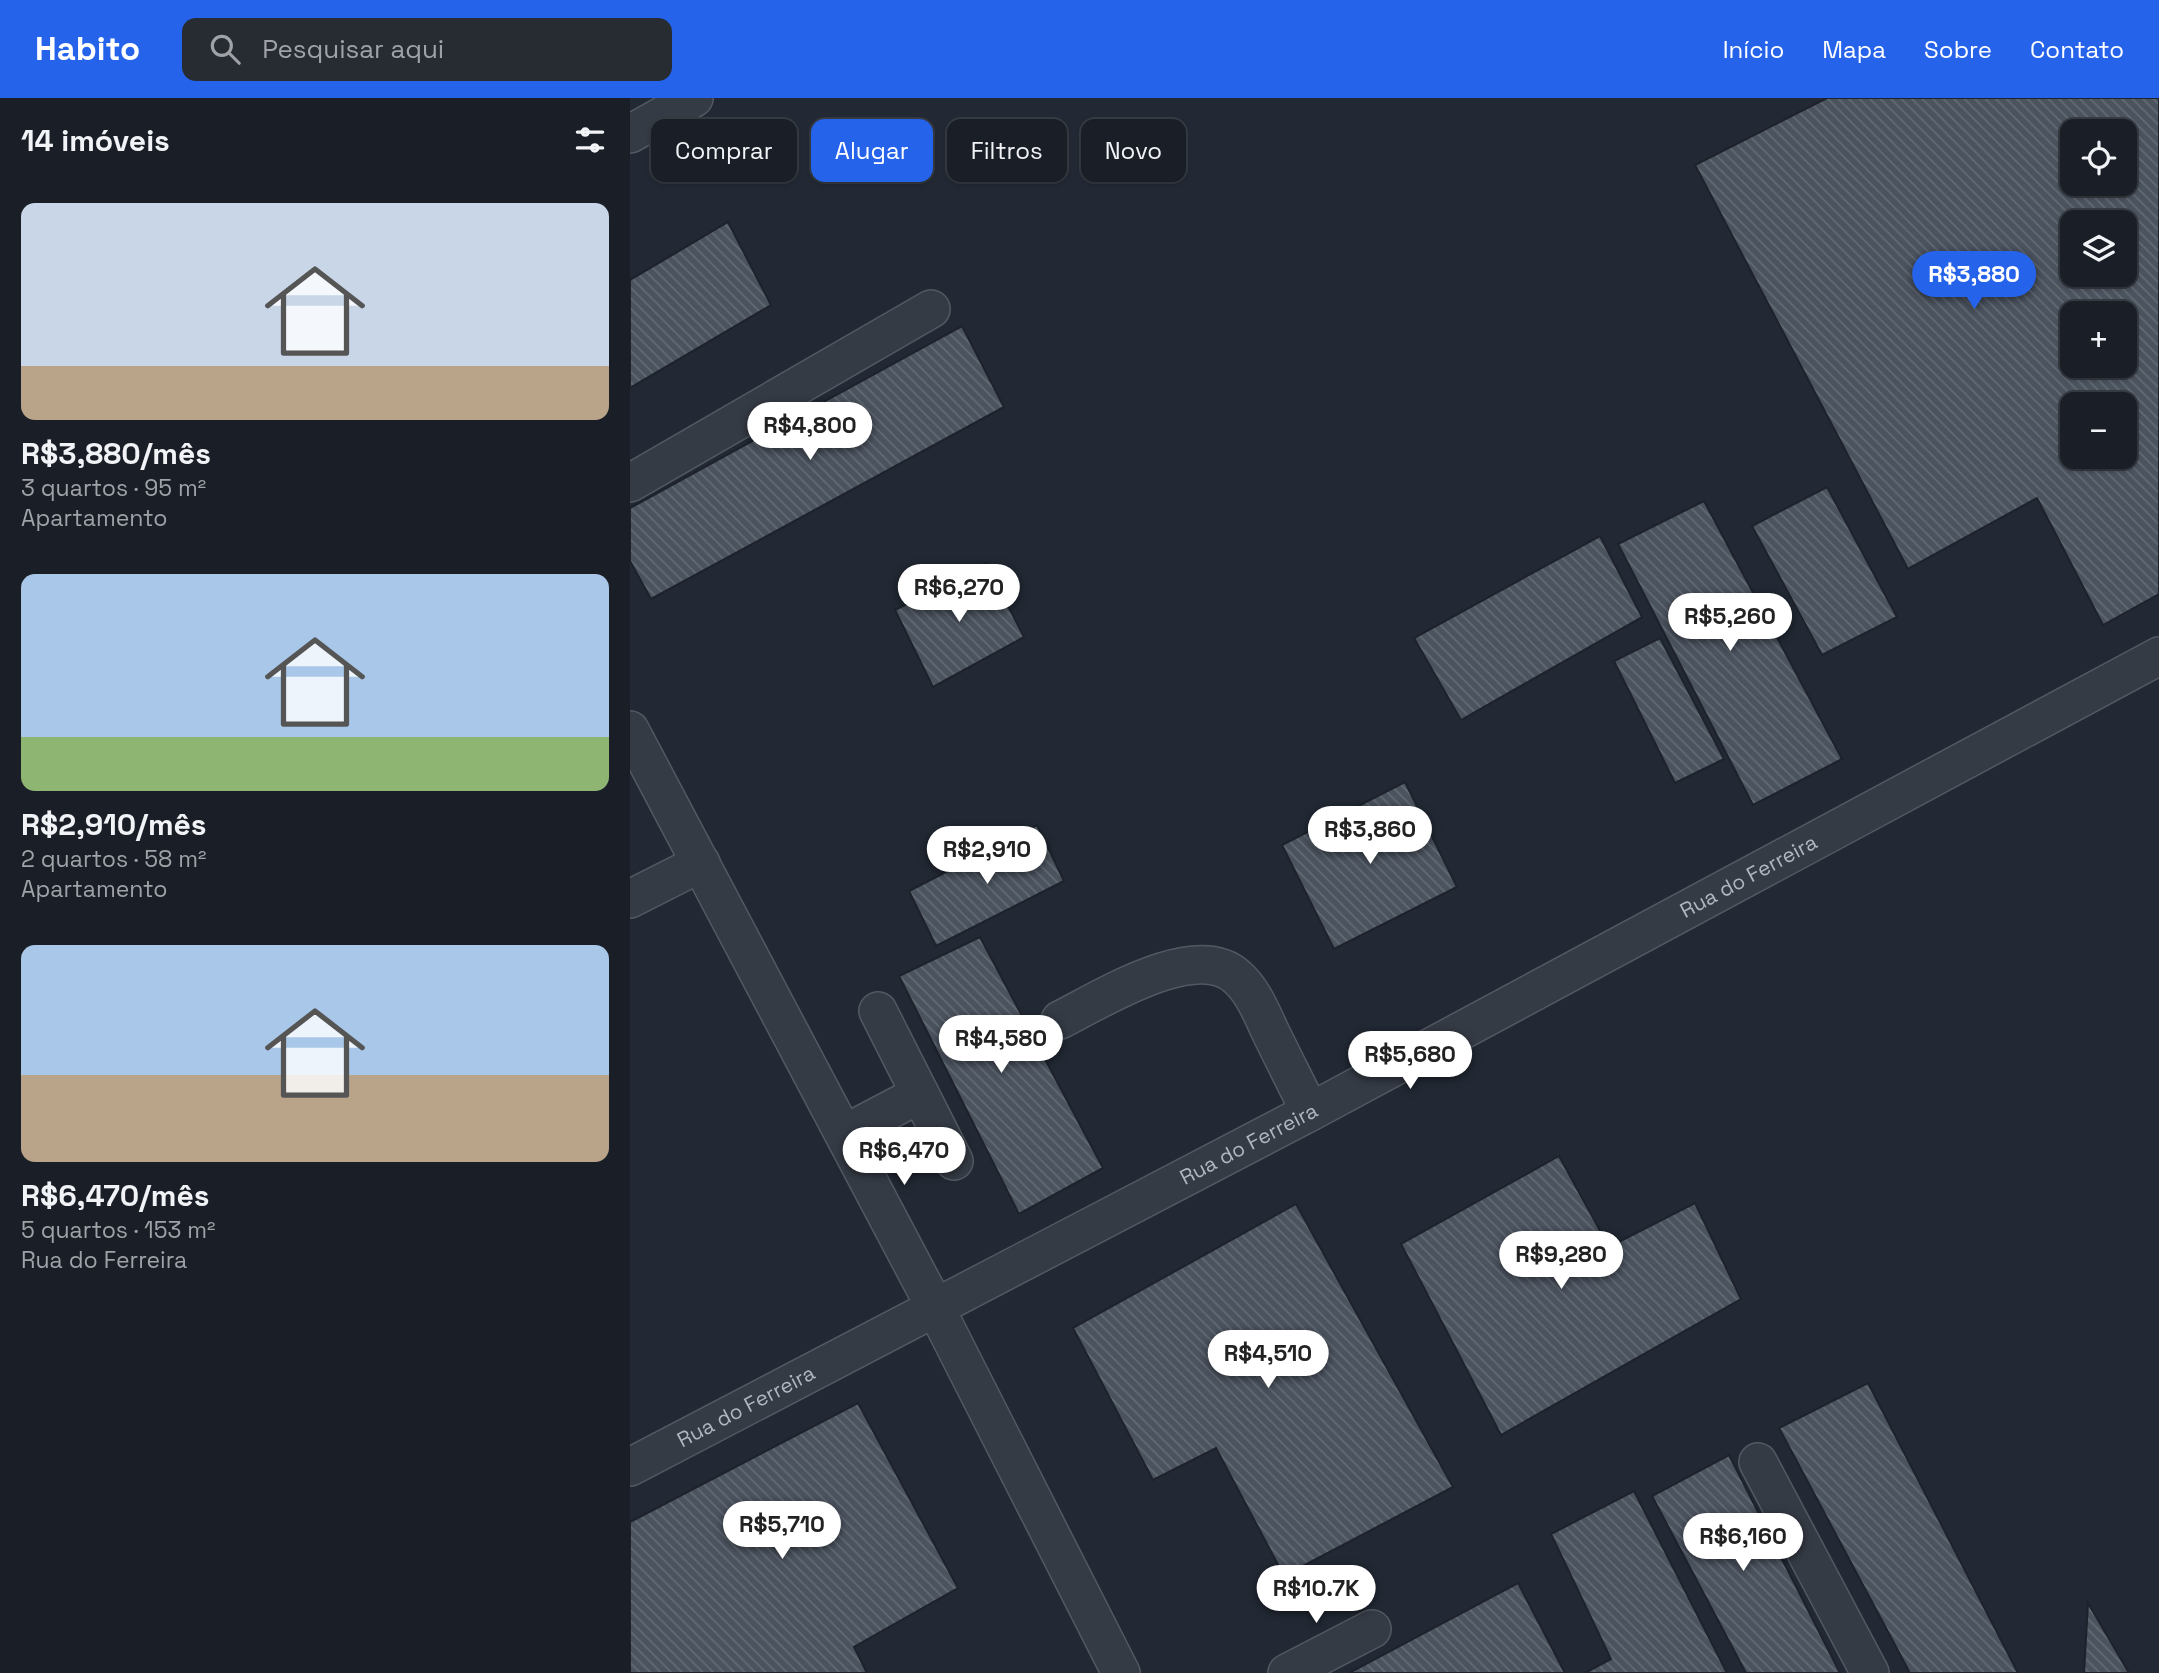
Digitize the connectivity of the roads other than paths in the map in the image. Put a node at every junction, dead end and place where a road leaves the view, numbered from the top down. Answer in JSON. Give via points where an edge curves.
{"nodes":[{"id":1,"x":694,"y":98,"type":"edge"},
{"id":2,"x":630,"y":134,"type":"edge"},
{"id":3,"x":931,"y":309,"type":"dead end"},
{"id":4,"x":630,"y":483,"type":"edge"},
{"id":5,"x":2159,"y":656,"type":"edge"},
{"id":6,"x":630,"y":730,"type":"edge"},
{"id":7,"x":701,"y":863,"type":"junction"},
{"id":8,"x":630,"y":899,"type":"edge"},
{"id":9,"x":878,"y":1011,"type":"dead end"},
{"id":10,"x":1060,"y":1020,"type":"dead end"},
{"id":11,"x":920,"y":1094,"type":"junction"},
{"id":12,"x":1310,"y":1112,"type":"junction"},
{"id":13,"x":844,"y":1134,"type":"junction"},
{"id":14,"x":954,"y":1161,"type":"dead end"},
{"id":15,"x":935,"y":1307,"type":"junction"},
{"id":16,"x":1758,"y":1462,"type":"dead end"},
{"id":17,"x":630,"y":1467,"type":"edge"},
{"id":18,"x":1372,"y":1629,"type":"dead end"},
{"id":19,"x":1121,"y":1673,"type":"edge"},
{"id":20,"x":1287,"y":1673,"type":"edge"},
{"id":21,"x":1870,"y":1673,"type":"edge"}],
"edges":[{"from":1,"to":2,"type":"street"},
{"from":3,"to":4,"type":"street"},
{"from":5,"to":12,"type":"street","name":"Rua do Ferreira"},
{"from":6,"to":7,"type":"street"},
{"from":7,"to":8,"type":"street"},
{"from":7,"to":13,"type":"street"},
{"from":9,"to":11,"type":"street"},
{"from":10,"to":12,"type":"street","via":[[1158,971],[1184,965],[1215,966],[1235,975],[1251,993]]},
{"from":11,"to":13,"type":"street"},
{"from":11,"to":14,"type":"street"},
{"from":12,"to":15,"type":"street","name":"Rua do Ferreira"},
{"from":13,"to":15,"type":"street"},
{"from":15,"to":17,"type":"street","name":"Rua do Ferreira"},
{"from":15,"to":19,"type":"street"},
{"from":16,"to":21,"type":"street"},
{"from":18,"to":20,"type":"street"}]}
